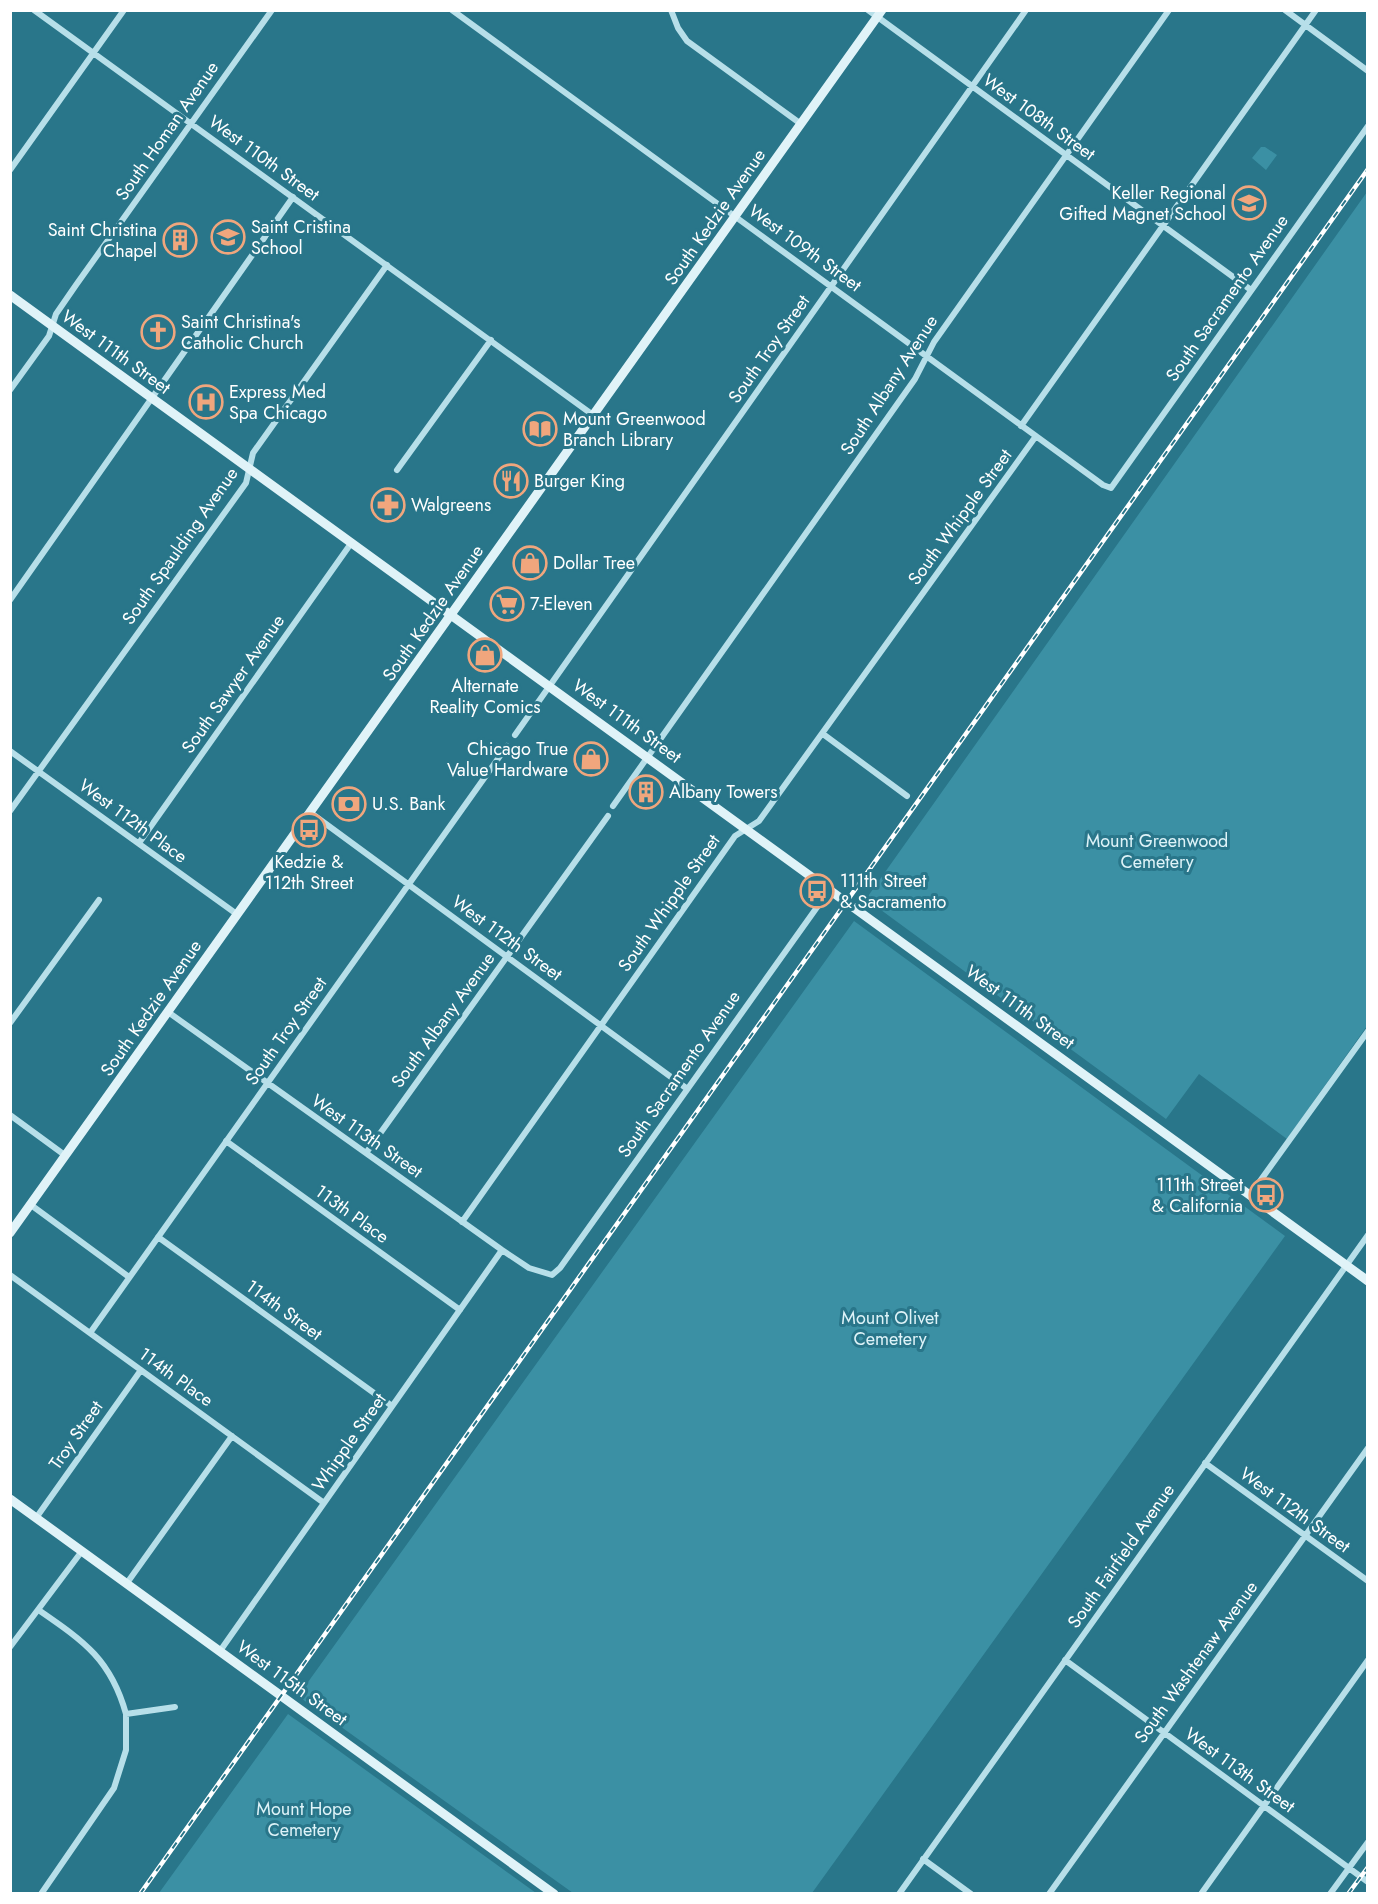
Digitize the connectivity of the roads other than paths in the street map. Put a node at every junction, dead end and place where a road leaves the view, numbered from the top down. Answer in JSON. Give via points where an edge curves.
{"nodes":[{"id":1,"x":34,"y":10,"type":"edge"},
{"id":2,"x":124,"y":10,"type":"edge"},
{"id":3,"x":272,"y":10,"type":"edge"},
{"id":4,"x":452,"y":10,"type":"edge"},
{"id":5,"x":671,"y":10,"type":"edge"},
{"id":6,"x":868,"y":10,"type":"edge"},
{"id":7,"x":1026,"y":10,"type":"edge"},
{"id":8,"x":1169,"y":10,"type":"edge"},
{"id":9,"x":1285,"y":10,"type":"edge"},
{"id":10,"x":1316,"y":10,"type":"edge"},
{"id":11,"x":879,"y":14,"type":"edge"},
{"id":12,"x":1306,"y":26,"type":"junction"},
{"id":13,"x":94,"y":53,"type":"junction"},
{"id":14,"x":1368,"y":71,"type":"edge"},
{"id":15,"x":972,"y":87,"type":"junction"},
{"id":16,"x":191,"y":124,"type":"junction"},
{"id":17,"x":801,"y":124,"type":"junction"},
{"id":18,"x":1368,"y":126,"type":"edge"},
{"id":19,"x":1066,"y":155,"type":"junction"},
{"id":20,"x":10,"y":170,"type":"edge"},
{"id":21,"x":293,"y":198,"type":"junction"},
{"id":22,"x":735,"y":216,"type":"junction"},
{"id":23,"x":1163,"y":226,"type":"junction"},
{"id":24,"x":387,"y":265,"type":"junction"},
{"id":25,"x":831,"y":286,"type":"junction"},
{"id":26,"x":1251,"y":290,"type":"junction"},
{"id":27,"x":10,"y":296,"type":"edge"},
{"id":28,"x":52,"y":326,"type":"junction"},
{"id":29,"x":491,"y":340,"type":"junction"},
{"id":30,"x":927,"y":356,"type":"junction"},
{"id":31,"x":10,"y":390,"type":"edge"},
{"id":32,"x":152,"y":398,"type":"junction"},
{"id":33,"x":593,"y":415,"type":"junction"},
{"id":34,"x":1021,"y":426,"type":"junction"},
{"id":35,"x":1036,"y":436,"type":"junction"},
{"id":36,"x":250,"y":469,"type":"junction"},
{"id":37,"x":397,"y":470,"type":"dead end"},
{"id":38,"x":1111,"y":488,"type":"joint"},
{"id":39,"x":352,"y":542,"type":"junction"},
{"id":40,"x":10,"y":600,"type":"edge"},
{"id":41,"x":452,"y":615,"type":"junction"},
{"id":42,"x":550,"y":685,"type":"junction"},
{"id":43,"x":823,"y":734,"type":"junction"},
{"id":44,"x":515,"y":735,"type":"dead end"},
{"id":45,"x":507,"y":746,"type":"dead end"},
{"id":46,"x":10,"y":751,"type":"edge"},
{"id":47,"x":648,"y":757,"type":"junction"},
{"id":48,"x":39,"y":772,"type":"junction"},
{"id":49,"x":908,"y":796,"type":"dead end"},
{"id":50,"x":613,"y":806,"type":"dead end"},
{"id":51,"x":10,"y":811,"type":"edge"},
{"id":52,"x":310,"y":813,"type":"junction"},
{"id":53,"x":608,"y":816,"type":"dead end"},
{"id":54,"x":746,"y":829,"type":"junction"},
{"id":55,"x":139,"y":843,"type":"junction"},
{"id":56,"x":408,"y":885,"type":"junction"},
{"id":57,"x":830,"y":889,"type":"junction"},
{"id":58,"x":99,"y":900,"type":"dead end"},
{"id":59,"x":238,"y":915,"type":"junction"},
{"id":60,"x":507,"y":957,"type":"junction"},
{"id":61,"x":168,"y":1012,"type":"junction"},
{"id":62,"x":10,"y":1023,"type":"edge"},
{"id":63,"x":601,"y":1025,"type":"junction"},
{"id":64,"x":1368,"y":1031,"type":"edge"},
{"id":65,"x":267,"y":1083,"type":"junction"},
{"id":66,"x":686,"y":1088,"type":"junction"},
{"id":67,"x":10,"y":1115,"type":"edge"},
{"id":68,"x":226,"y":1141,"type":"junction"},
{"id":69,"x":366,"y":1153,"type":"junction"},
{"id":70,"x":66,"y":1156,"type":"junction"},
{"id":71,"x":1250,"y":1195,"type":"junction"},
{"id":72,"x":31,"y":1205,"type":"junction"},
{"id":73,"x":462,"y":1222,"type":"junction"},
{"id":74,"x":10,"y":1233,"type":"edge"},
{"id":75,"x":1368,"y":1235,"type":"edge"},
{"id":76,"x":158,"y":1237,"type":"junction"},
{"id":77,"x":502,"y":1250,"type":"junction"},
{"id":78,"x":1346,"y":1265,"type":"junction"},
{"id":79,"x":10,"y":1275,"type":"edge"},
{"id":80,"x":552,"y":1275,"type":"joint"},
{"id":81,"x":129,"y":1277,"type":"junction"},
{"id":82,"x":1368,"y":1281,"type":"edge"},
{"id":83,"x":460,"y":1310,"type":"junction"},
{"id":84,"x":90,"y":1333,"type":"junction"},
{"id":85,"x":141,"y":1370,"type":"junction"},
{"id":86,"x":392,"y":1406,"type":"junction"},
{"id":87,"x":232,"y":1436,"type":"junction"},
{"id":88,"x":1368,"y":1448,"type":"edge"},
{"id":89,"x":1205,"y":1463,"type":"junction"},
{"id":90,"x":10,"y":1499,"type":"edge"},
{"id":91,"x":324,"y":1503,"type":"junction"},
{"id":92,"x":36,"y":1518,"type":"junction"},
{"id":93,"x":1305,"y":1536,"type":"junction"},
{"id":94,"x":82,"y":1551,"type":"junction"},
{"id":95,"x":1368,"y":1581,"type":"edge"},
{"id":96,"x":127,"y":1583,"type":"junction"},
{"id":97,"x":40,"y":1611,"type":"junction"},
{"id":98,"x":10,"y":1647,"type":"edge"},
{"id":99,"x":220,"y":1651,"type":"junction"},
{"id":100,"x":1065,"y":1660,"type":"junction"},
{"id":101,"x":1368,"y":1660,"type":"edge"},
{"id":102,"x":175,"y":1707,"type":"dead end"},
{"id":103,"x":126,"y":1714,"type":"junction"},
{"id":104,"x":1164,"y":1732,"type":"junction"},
{"id":105,"x":1263,"y":1806,"type":"junction"},
{"id":106,"x":1368,"y":1842,"type":"edge"},
{"id":107,"x":924,"y":1858,"type":"junction"},
{"id":108,"x":1348,"y":1868,"type":"junction"},
{"id":109,"x":1368,"y":1882,"type":"edge"},
{"id":110,"x":41,"y":1893,"type":"edge"},
{"id":111,"x":554,"y":1893,"type":"edge"},
{"id":112,"x":898,"y":1893,"type":"edge"},
{"id":113,"x":971,"y":1893,"type":"edge"},
{"id":114,"x":1048,"y":1893,"type":"edge"},
{"id":115,"x":1201,"y":1893,"type":"edge"},
{"id":116,"x":1330,"y":1893,"type":"edge"}],
"edges":[{"from":1,"to":13,"type":"street","name":"West 110th Street"},
{"from":2,"to":13,"type":"street"},
{"from":3,"to":16,"type":"street","name":"South Homan Avenue"},
{"from":4,"to":22,"type":"street","name":"West 109th Street"},
{"from":5,"to":17,"type":"street","via":[[687,40]]},
{"from":6,"to":11,"type":"street","name":"West 108th Street"},
{"from":7,"to":15,"type":"street","name":"South Troy Street"},
{"from":8,"to":19,"type":"street","name":"South Albany Avenue"},
{"from":9,"to":12,"type":"street"},
{"from":10,"to":12,"type":"street"},
{"from":11,"to":15,"type":"street","name":"West 108th Street"},
{"from":11,"to":17,"type":"main road","name":"South Kedzie Avenue"},
{"from":12,"to":14,"type":"street"},
{"from":12,"to":23,"type":"street"},
{"from":13,"to":16,"type":"street","name":"West 110th Street"},
{"from":13,"to":20,"type":"street"},
{"from":15,"to":19,"type":"street","name":"West 108th Street"},
{"from":15,"to":25,"type":"street","name":"South Troy Street"},
{"from":16,"to":21,"type":"street","name":"West 110th Street"},
{"from":16,"to":28,"type":"street","name":"South Homan Avenue","via":[[56,314]]},
{"from":17,"to":22,"type":"main road","name":"South Kedzie Avenue"},
{"from":18,"to":26,"type":"street","name":"South Sacramento Avenue"},
{"from":19,"to":23,"type":"street","name":"West 108th Street"},
{"from":19,"to":30,"type":"street","name":"South Albany Avenue"},
{"from":21,"to":24,"type":"street","name":"West 110th Street"},
{"from":21,"to":32,"type":"street"},
{"from":22,"to":25,"type":"street","name":"West 109th Street"},
{"from":22,"to":33,"type":"main road","name":"South Kedzie Avenue"},
{"from":23,"to":26,"type":"street","name":"West 108th Street"},
{"from":23,"to":34,"type":"street"},
{"from":24,"to":29,"type":"street","name":"West 110th Street"},
{"from":24,"to":36,"type":"street","name":"South Spaulding Avenue","via":[[253,453]]},
{"from":25,"to":30,"type":"street","name":"West 109th Street"},
{"from":25,"to":42,"type":"street","name":"South Troy Street"},
{"from":26,"to":38,"type":"street","name":"South Sacramento Avenue"},
{"from":27,"to":28,"type":"main road","name":"West 111th Street"},
{"from":28,"to":31,"type":"street","name":"South Homan Avenue"},
{"from":28,"to":32,"type":"main road","name":"West 111th Street"},
{"from":29,"to":33,"type":"street","name":"West 110th Street"},
{"from":29,"to":37,"type":"street"},
{"from":30,"to":34,"type":"street","name":"West 109th Street"},
{"from":30,"to":47,"type":"street","name":"South Albany Avenue","via":[[915,379]]},
{"from":32,"to":36,"type":"main road","name":"West 111th Street"},
{"from":32,"to":40,"type":"street"},
{"from":33,"to":41,"type":"main road","name":"South Kedzie Avenue"},
{"from":34,"to":35,"type":"street","name":"West 109th Street"},
{"from":35,"to":38,"type":"street","name":"West 109th Street"},
{"from":35,"to":43,"type":"street","name":"South Whipple Street"},
{"from":36,"to":39,"type":"main road","name":"West 111th Street"},
{"from":36,"to":48,"type":"street","name":"South Spaulding Avenue","via":[[246,483]]},
{"from":39,"to":41,"type":"main road","name":"West 111th Street"},
{"from":39,"to":55,"type":"street","name":"South Sawyer Avenue"},
{"from":41,"to":42,"type":"main road","name":"West 111th Street"},
{"from":41,"to":52,"type":"main road","name":"South Kedzie Avenue"},
{"from":42,"to":44,"type":"street","name":"South Troy Street"},
{"from":42,"to":47,"type":"main road","name":"West 111th Street"},
{"from":43,"to":49,"type":"street"},
{"from":43,"to":54,"type":"street","name":"South Whipple Street","via":[[759,821]]},
{"from":45,"to":56,"type":"street","name":"South Troy Street"},
{"from":46,"to":48,"type":"street","name":"West 112th Place"},
{"from":47,"to":50,"type":"street","name":"South Albany Avenue"},
{"from":47,"to":54,"type":"main road","name":"West 111th Street"},
{"from":48,"to":51,"type":"street","name":"South Spaulding Avenue"},
{"from":48,"to":55,"type":"street","name":"West 112th Place"},
{"from":52,"to":56,"type":"street","name":"West 112th Street"},
{"from":52,"to":59,"type":"main road","name":"South Kedzie Avenue"},
{"from":53,"to":60,"type":"street","name":"South Albany Avenue"},
{"from":54,"to":57,"type":"main road","name":"West 111th Street"},
{"from":54,"to":63,"type":"street","name":"South Whipple Street","via":[[735,837]]},
{"from":55,"to":59,"type":"street","name":"West 112th Place"},
{"from":56,"to":60,"type":"street","name":"West 112th Street"},
{"from":56,"to":65,"type":"street","name":"South Troy Street"},
{"from":57,"to":66,"type":"street","name":"South Sacramento Avenue"},
{"from":57,"to":71,"type":"main road","name":"West 111th Street"},
{"from":58,"to":62,"type":"street"},
{"from":59,"to":61,"type":"main road","name":"South Kedzie Avenue"},
{"from":60,"to":63,"type":"street","name":"West 112th Street"},
{"from":60,"to":69,"type":"street","name":"South Albany Avenue"},
{"from":61,"to":65,"type":"street","name":"West 113th Street"},
{"from":61,"to":70,"type":"main road","name":"South Kedzie Avenue"},
{"from":63,"to":66,"type":"street","name":"West 112th Street"},
{"from":63,"to":73,"type":"street","name":"South Whipple Street"},
{"from":64,"to":71,"type":"street"},
{"from":65,"to":68,"type":"street","name":"South Troy Street"},
{"from":65,"to":69,"type":"street","name":"West 113th Street"},
{"from":66,"to":80,"type":"street","name":"South Sacramento Avenue"},
{"from":67,"to":70,"type":"street"},
{"from":68,"to":76,"type":"street","name":"South Troy Street"},
{"from":68,"to":83,"type":"street","name":"113th Place"},
{"from":69,"to":73,"type":"street","name":"West 113th Street"},
{"from":70,"to":72,"type":"main road","name":"South Kedzie Avenue"},
{"from":71,"to":78,"type":"main road","name":"West 111th Street"},
{"from":72,"to":74,"type":"main road","name":"South Kedzie Avenue"},
{"from":72,"to":81,"type":"street"},
{"from":73,"to":77,"type":"street","name":"West 113th Street"},
{"from":75,"to":78,"type":"street","name":"South Fairfield Avenue"},
{"from":76,"to":81,"type":"street","name":"South Troy Street"},
{"from":76,"to":86,"type":"street","name":"114th Street"},
{"from":77,"to":80,"type":"street","name":"West 113th Street","via":[[529,1268]]},
{"from":77,"to":83,"type":"street","name":"Whipple Street"},
{"from":78,"to":82,"type":"main road","name":"West 111th Street"},
{"from":78,"to":89,"type":"street","name":"South Fairfield Avenue"},
{"from":79,"to":84,"type":"street","name":"114th Place"},
{"from":81,"to":84,"type":"street","name":"South Troy Street"},
{"from":83,"to":86,"type":"street","name":"Whipple Street"},
{"from":84,"to":85,"type":"street","name":"114th Place"},
{"from":85,"to":87,"type":"street","name":"114th Place"},
{"from":85,"to":92,"type":"street","name":"Troy Street"},
{"from":86,"to":91,"type":"street","name":"Whipple Street"},
{"from":87,"to":91,"type":"street","name":"114th Place"},
{"from":87,"to":96,"type":"street"},
{"from":88,"to":93,"type":"street","name":"South Washtenaw Avenue"},
{"from":89,"to":93,"type":"street","name":"West 112th Street"},
{"from":89,"to":100,"type":"street","name":"South Fairfield Avenue"},
{"from":90,"to":92,"type":"main road","name":"West 115th Street"},
{"from":91,"to":99,"type":"street","name":"Whipple Street"},
{"from":92,"to":94,"type":"main road","name":"West 115th Street"},
{"from":93,"to":95,"type":"street","name":"West 112th Street"},
{"from":93,"to":104,"type":"street","name":"South Washtenaw Avenue"},
{"from":94,"to":96,"type":"main road","name":"West 115th Street"},
{"from":94,"to":97,"type":"street"},
{"from":96,"to":99,"type":"main road","name":"West 115th Street"},
{"from":97,"to":98,"type":"street"},
{"from":97,"to":103,"type":"street","via":[[97,1654],[113,1677]]},
{"from":99,"to":111,"type":"main road","name":"West 115th Street"},
{"from":100,"to":104,"type":"street","name":"West 113th Street"},
{"from":100,"to":107,"type":"street","name":"South Fairfield Avenue"},
{"from":101,"to":105,"type":"street"},
{"from":102,"to":103,"type":"street"},
{"from":103,"to":110,"type":"street","via":[[126,1750],[114,1788]]},
{"from":104,"to":105,"type":"street","name":"West 113th Street"},
{"from":104,"to":114,"type":"street","name":"South Washtenaw Avenue"},
{"from":105,"to":108,"type":"street","name":"West 113th Street"},
{"from":105,"to":115,"type":"street"},
{"from":106,"to":108,"type":"street"},
{"from":107,"to":112,"type":"street","name":"South Fairfield Avenue"},
{"from":107,"to":113,"type":"street"},
{"from":108,"to":109,"type":"street","name":"West 113th Street"},
{"from":108,"to":116,"type":"street"}]}
